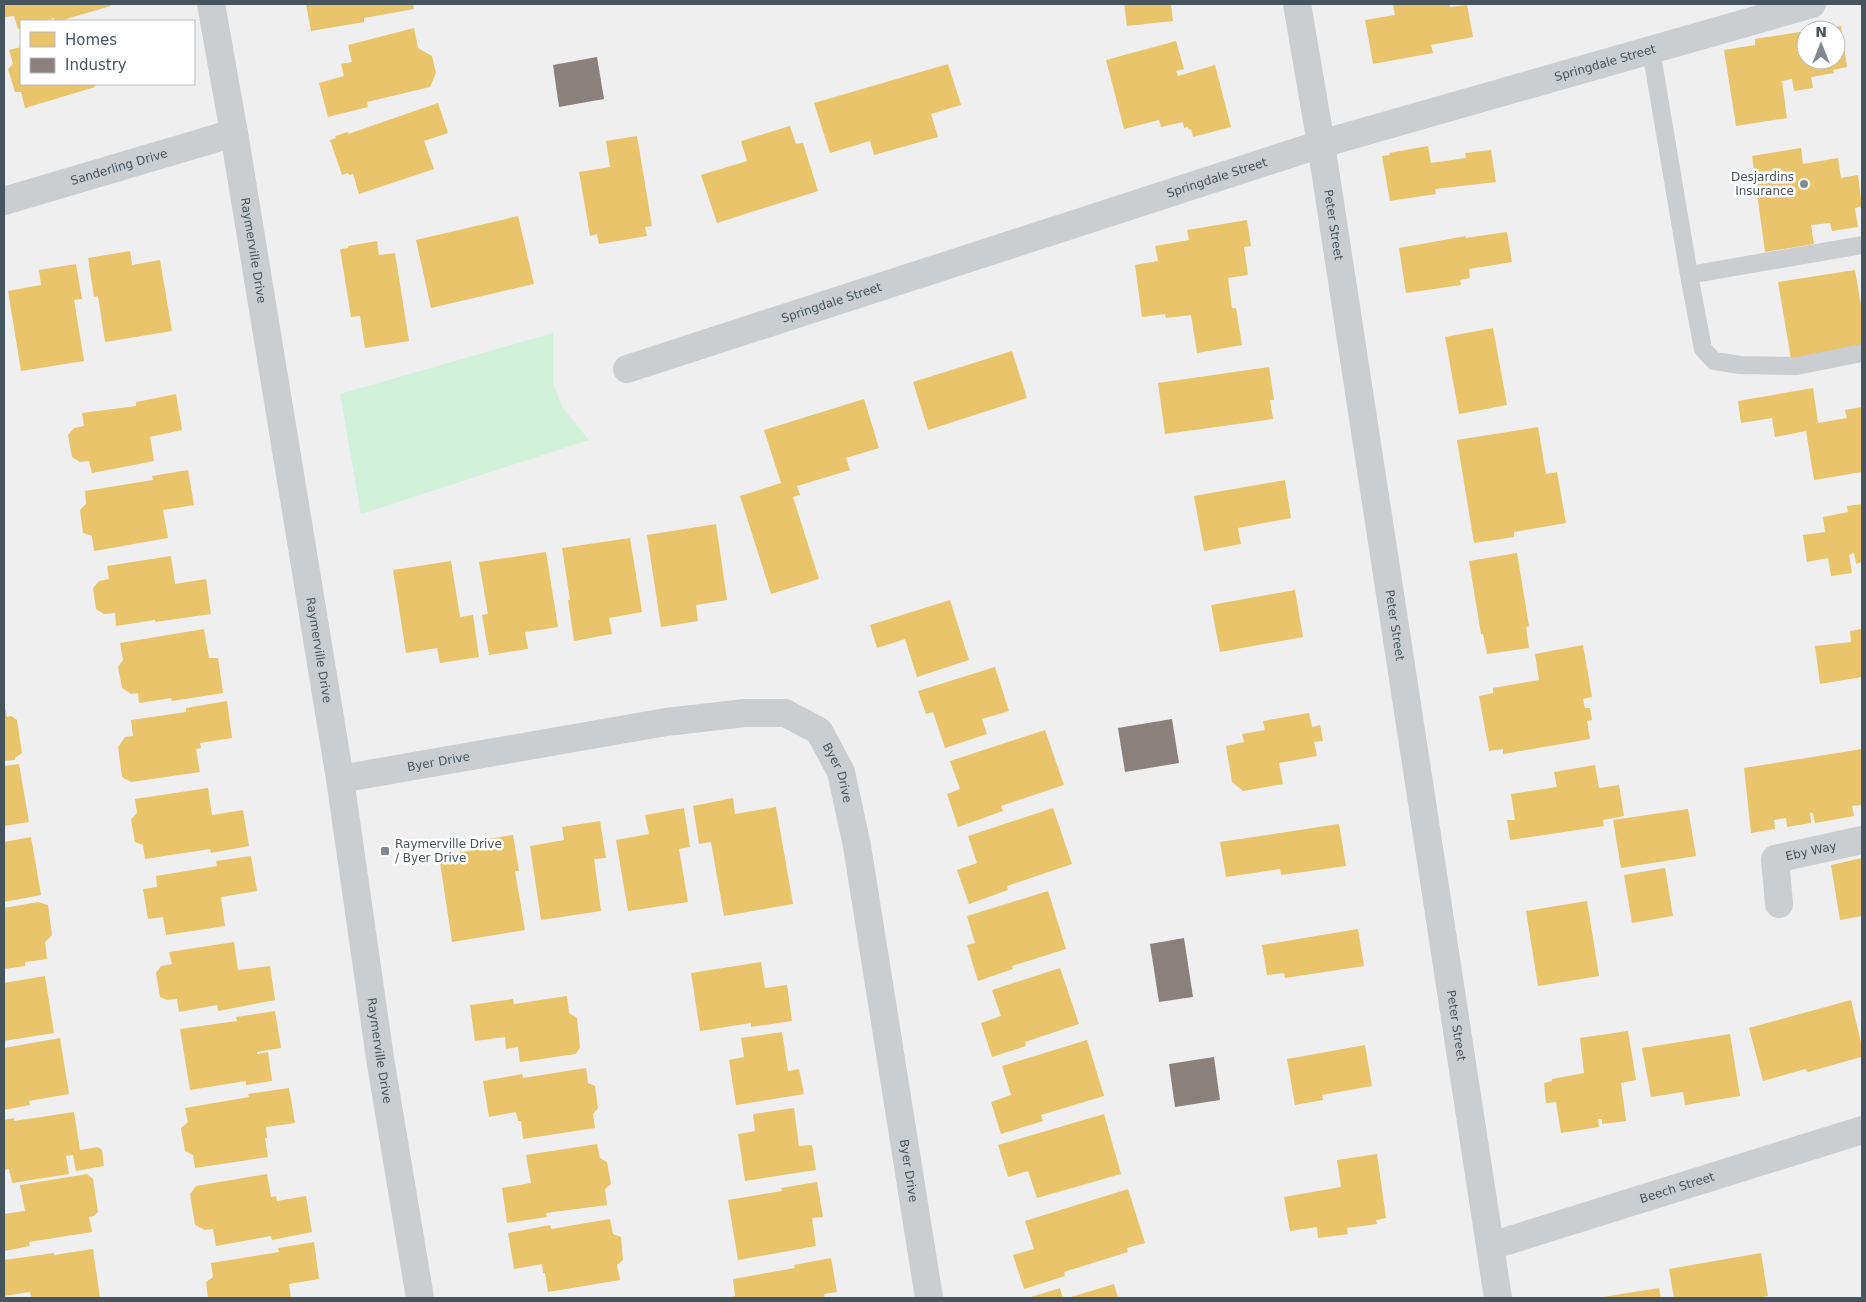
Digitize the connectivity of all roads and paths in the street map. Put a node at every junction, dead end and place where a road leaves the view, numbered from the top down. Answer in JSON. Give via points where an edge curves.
{"nodes":[{"id":1,"x":212,"y":4,"type":"edge"},
{"id":2,"x":1297,"y":4,"type":"edge"},
{"id":3,"x":1812,"y":4,"type":"edge"},
{"id":4,"x":1651,"y":50,"type":"junction"},
{"id":5,"x":234,"y":133,"type":"junction"},
{"id":6,"x":1321,"y":144,"type":"junction"},
{"id":7,"x":4,"y":201,"type":"edge"},
{"id":8,"x":1862,"y":245,"type":"edge"},
{"id":9,"x":1689,"y":275,"type":"junction"},
{"id":10,"x":1862,"y":353,"type":"edge"},
{"id":11,"x":628,"y":369,"type":"dead end"},
{"id":12,"x":340,"y":778,"type":"junction"},
{"id":13,"x":1862,"y":840,"type":"edge"},
{"id":14,"x":1779,"y":904,"type":"dead end"},
{"id":15,"x":1862,"y":1130,"type":"edge"},
{"id":16,"x":1491,"y":1246,"type":"junction"},
{"id":17,"x":420,"y":1298,"type":"edge"},
{"id":18,"x":929,"y":1298,"type":"edge"},
{"id":19,"x":1498,"y":1298,"type":"edge"}],
"edges":[{"from":1,"to":5,"type":"street","name":"Raymerville Drive"},
{"from":2,"to":6,"type":"street","name":"Peter Street"},
{"from":3,"to":4,"type":"street","name":"Springdale Street"},
{"from":4,"to":6,"type":"street","name":"Springdale Street"},
{"from":4,"to":9,"type":"lane"},
{"from":5,"to":7,"type":"street","name":"Sanderling Drive"},
{"from":5,"to":12,"type":"street","name":"Raymerville Drive"},
{"from":6,"to":11,"type":"street","name":"Springdale Street"},
{"from":6,"to":16,"type":"street","name":"Peter Street"},
{"from":8,"to":9,"type":"lane"},
{"from":9,"to":10,"type":"lane","via":[[1703,349],[1714,361],[1797,366]]},
{"from":12,"to":17,"type":"street","name":"Raymerville Drive","via":[[380,1058]]},
{"from":12,"to":18,"type":"street","name":"Byer Drive","via":[[666,722],[746,713],[785,713],[819,731],[841,772],[856,846]]},
{"from":13,"to":14,"type":"street","name":"Eby Way","via":[[1775,859]]},
{"from":15,"to":16,"type":"street","name":"Beech Street"},
{"from":16,"to":19,"type":"street","name":"Peter Street"}]}
